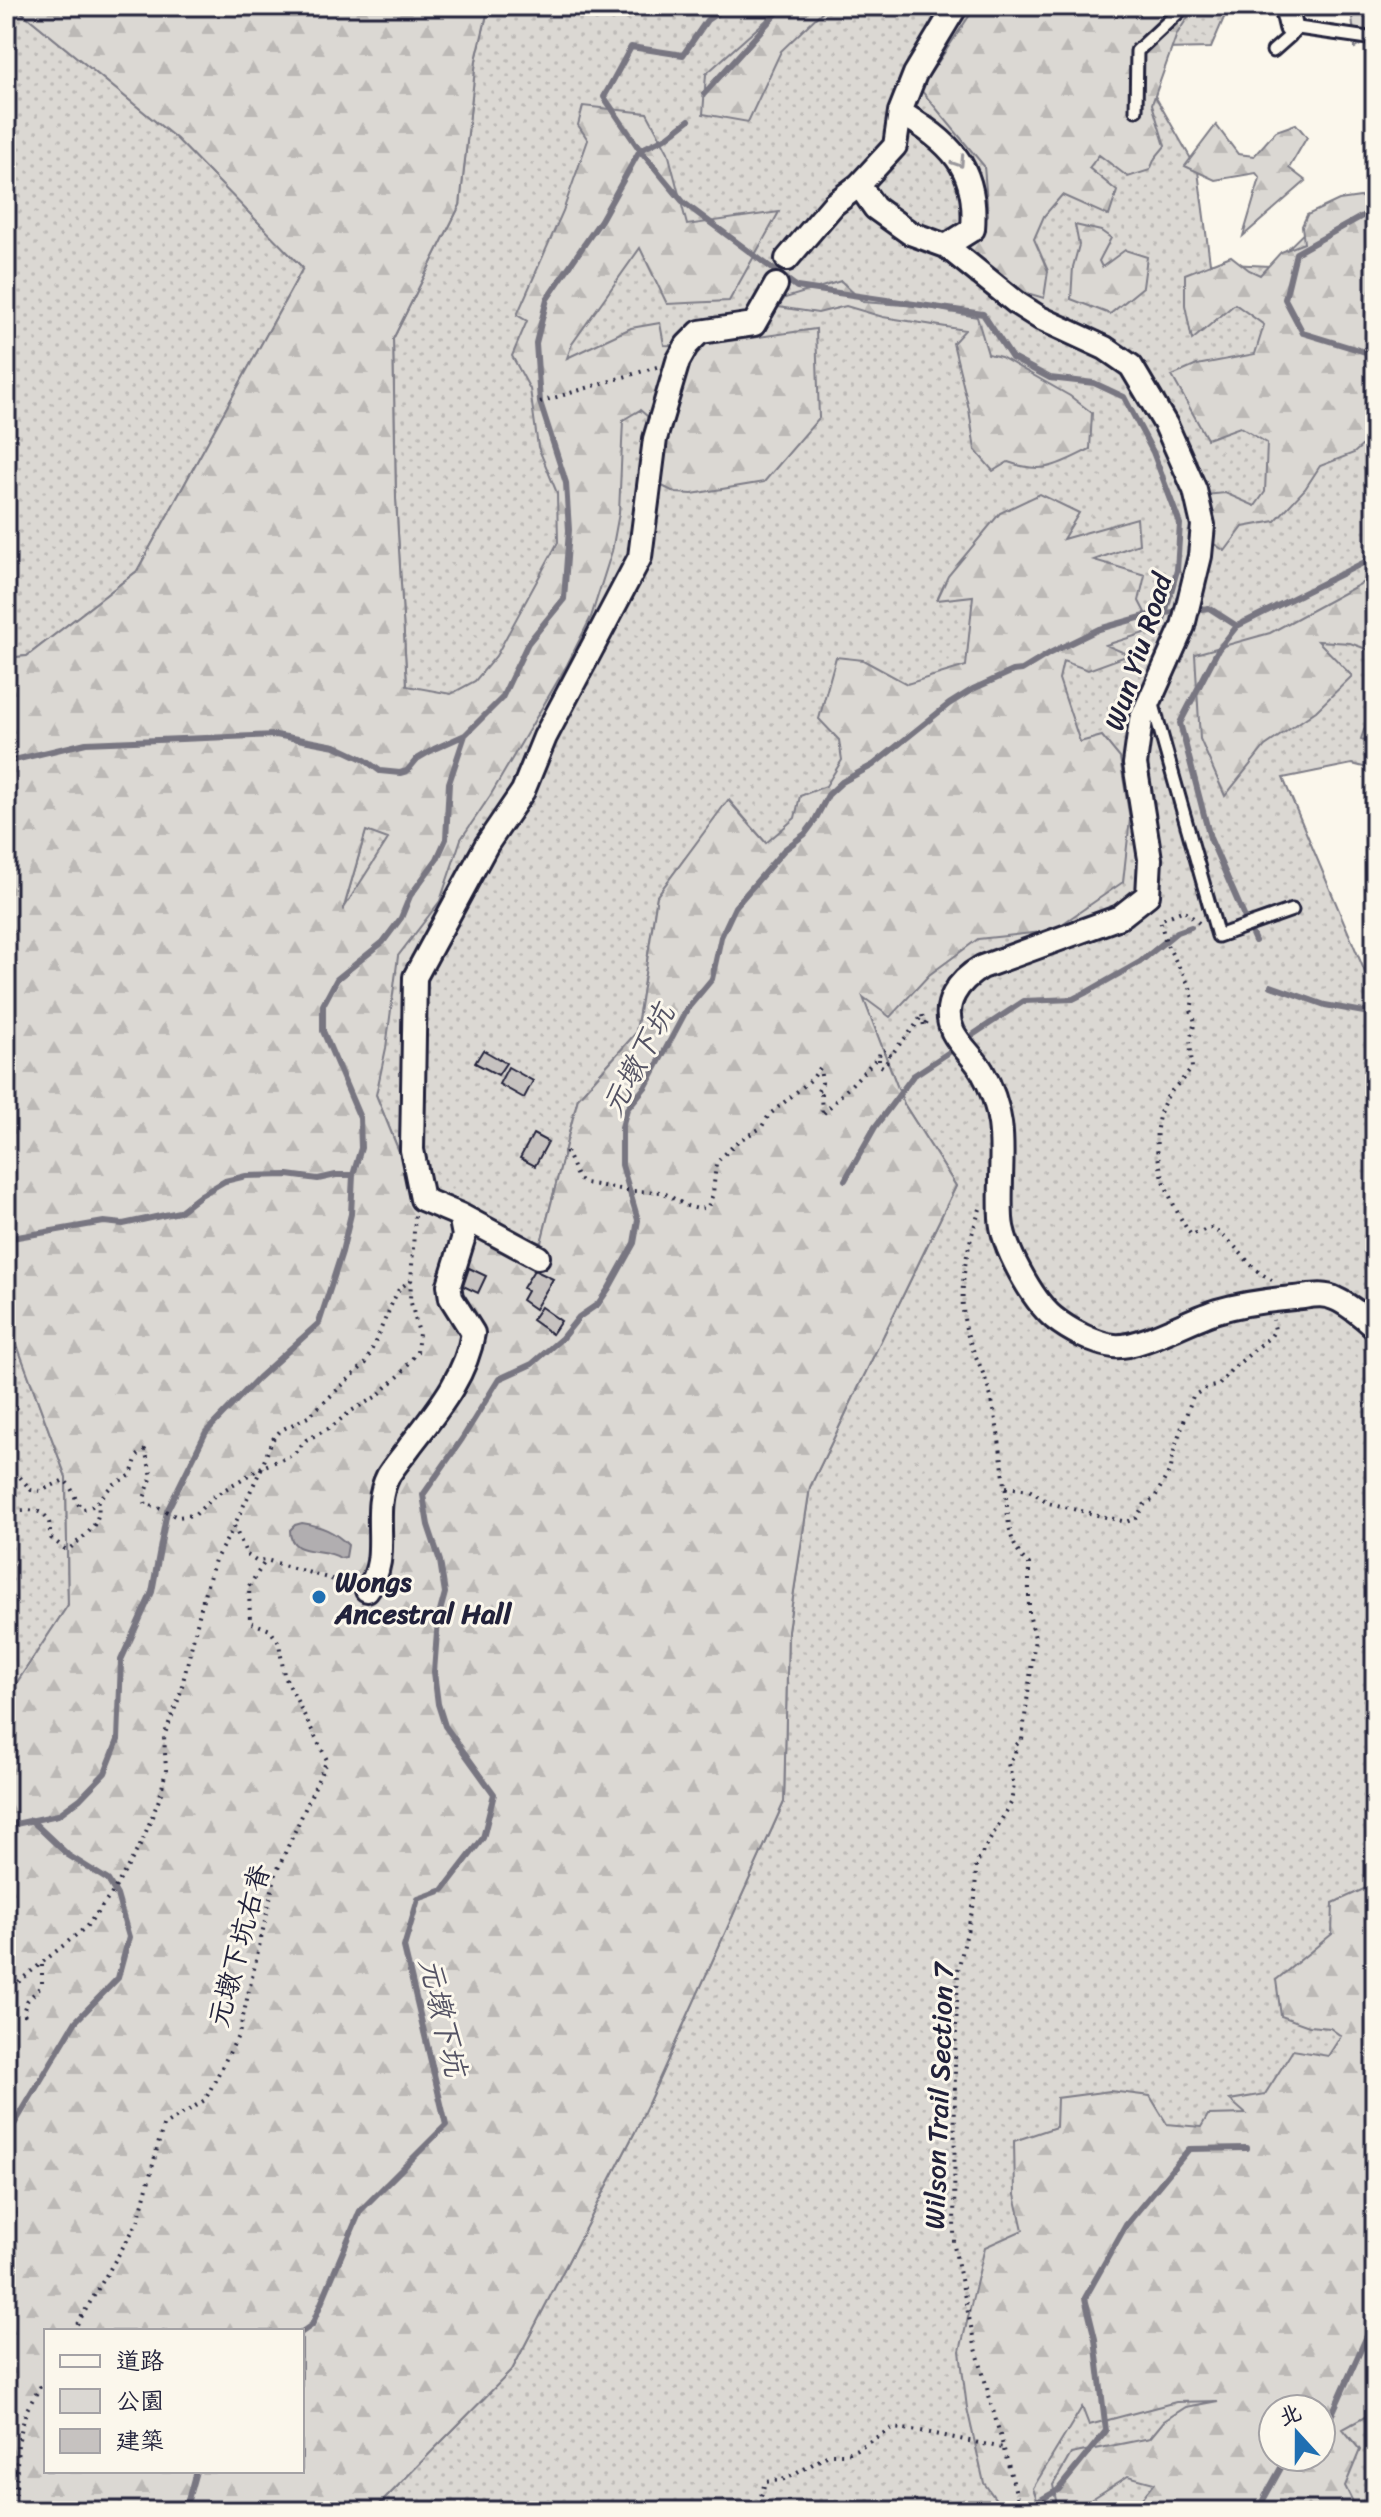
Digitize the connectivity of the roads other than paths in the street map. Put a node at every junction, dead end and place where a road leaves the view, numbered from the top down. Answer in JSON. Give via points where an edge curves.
{"nodes":[{"id":1,"x":956,"y":6,"type":"edge"},
{"id":2,"x":1185,"y":6,"type":"edge"},
{"id":3,"x":1288,"y":16,"type":"edge"},
{"id":4,"x":1375,"y":39,"type":"edge"},
{"id":5,"x":1273,"y":51,"type":"dead end"},
{"id":6,"x":1136,"y":110,"type":"dead end"},
{"id":7,"x":900,"y":112,"type":"junction"},
{"id":8,"x":859,"y":185,"type":"junction"},
{"id":9,"x":946,"y":246,"type":"junction"},
{"id":10,"x":787,"y":259,"type":"dead end"},
{"id":11,"x":776,"y":285,"type":"dead end"},
{"id":12,"x":1150,"y":696,"type":"junction"},
{"id":13,"x":1292,"y":910,"type":"dead end"},
{"id":14,"x":460,"y":1215,"type":"junction"},
{"id":15,"x":538,"y":1257,"type":"dead end"},
{"id":16,"x":1375,"y":1327,"type":"edge"},
{"id":17,"x":367,"y":1590,"type":"road end"}],
"edges":[{"from":1,"to":7,"type":"street","via":[[915,74]]},
{"from":2,"to":6,"type":"lane","via":[[1137,51]]},
{"from":3,"to":4,"type":"lane"},
{"from":3,"to":5,"type":"lane","via":[[1290,36]]},
{"from":7,"to":8,"type":"street","via":[[895,146]]},
{"from":7,"to":9,"type":"street","one_way":true,"via":[[950,148],[971,183],[973,229]]},
{"from":8,"to":9,"type":"street","name":"Wun Yiu Road","via":[[875,208],[894,222]]},
{"from":8,"to":10,"type":"street","via":[[834,204]]},
{"from":9,"to":12,"type":"street","name":"Wun Yiu Road","via":[[1018,304],[1131,366],[1195,490],[1203,525],[1200,556],[1183,626]]},
{"from":11,"to":14,"type":"street","via":[[754,324],[700,332],[678,361],[655,439],[640,557],[545,737],[523,791],[487,844],[415,977],[412,1150],[422,1199]]},
{"from":12,"to":13,"type":"lane","via":[[1218,936]]},
{"from":12,"to":16,"type":"street","name":"Wun Yiu Road","via":[[1135,764],[1150,859],[1148,895],[1120,917],[982,967],[964,977],[950,1005],[953,1031],[991,1086],[1004,1143],[1001,1221],[1022,1279],[1054,1318],[1096,1342],[1117,1347],[1218,1311],[1317,1295],[1335,1298]]},
{"from":14,"to":15,"type":"street"},
{"from":14,"to":17,"type":"street","via":[[464,1236],[449,1285],[451,1298],[473,1333],[470,1351],[445,1400],[389,1476],[379,1500],[380,1566]]}]}
